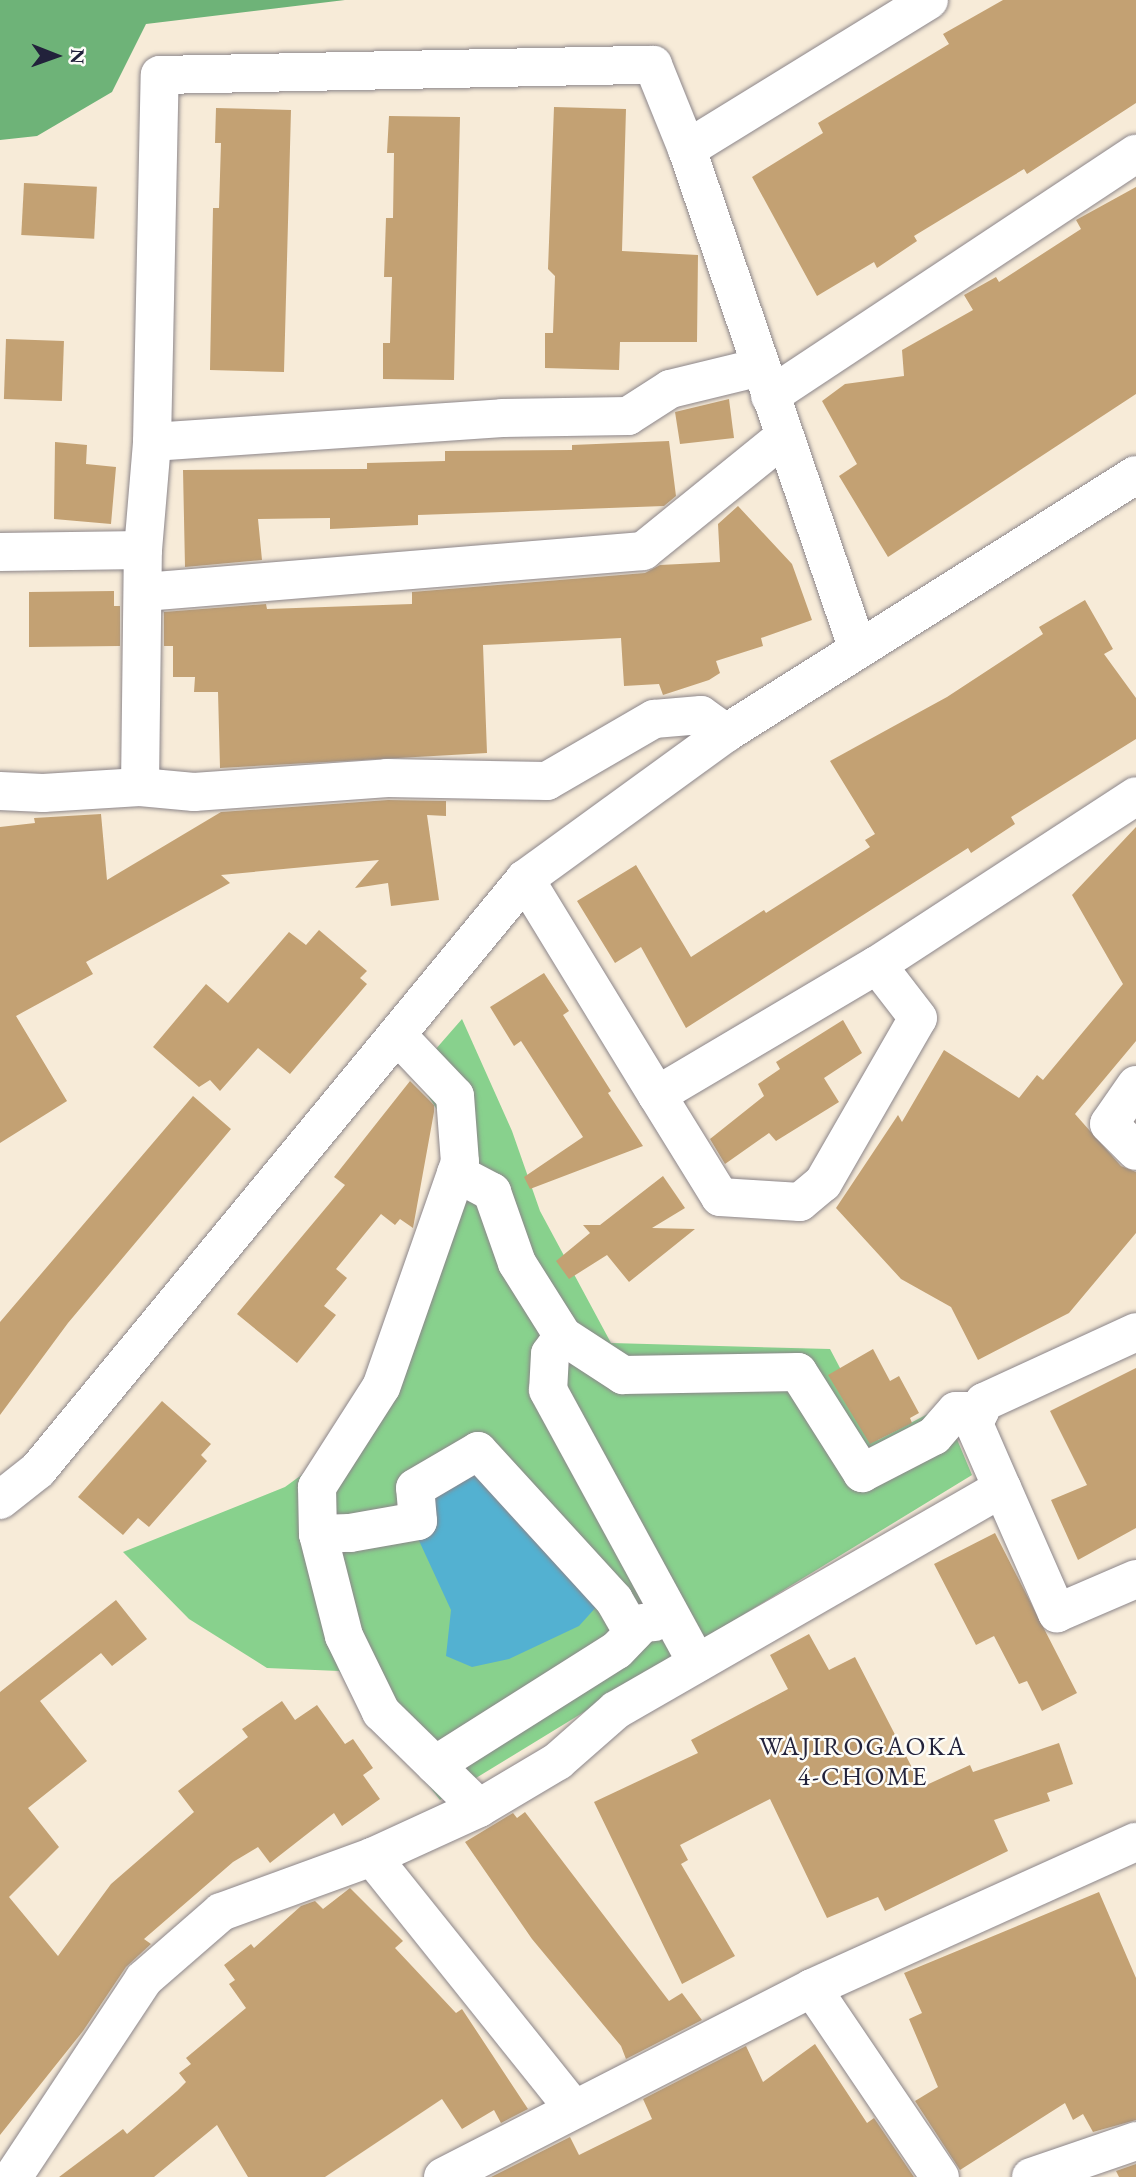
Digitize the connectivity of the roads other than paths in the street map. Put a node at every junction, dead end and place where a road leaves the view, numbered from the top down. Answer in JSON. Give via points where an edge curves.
{"nodes":[{"id":1,"x":929,"y":0,"type":"edge"},
{"id":2,"x":687,"y":149,"type":"junction"},
{"id":3,"x":1136,"y":154,"type":"edge"},
{"id":4,"x":765,"y":382,"type":"junction"},
{"id":5,"x":784,"y":437,"type":"junction"},
{"id":6,"x":152,"y":442,"type":"junction"},
{"id":7,"x":1136,"y":475,"type":"edge"},
{"id":8,"x":142,"y":550,"type":"junction"},
{"id":9,"x":0,"y":552,"type":"edge"},
{"id":10,"x":144,"y":592,"type":"junction"},
{"id":11,"x":858,"y":650,"type":"junction"},
{"id":12,"x":726,"y":733,"type":"junction"},
{"id":13,"x":140,"y":787,"type":"junction"},
{"id":14,"x":0,"y":791,"type":"edge"},
{"id":15,"x":1136,"y":796,"type":"edge"},
{"id":16,"x":525,"y":879,"type":"junction"},
{"id":17,"x":877,"y":965,"type":"junction"},
{"id":18,"x":397,"y":1035,"type":"junction"},
{"id":19,"x":1136,"y":1085,"type":"edge"},
{"id":20,"x":657,"y":1095,"type":"junction"},
{"id":21,"x":1136,"y":1151,"type":"edge"},
{"id":22,"x":456,"y":1173,"type":"junction"},
{"id":23,"x":1136,"y":1332,"type":"edge"},
{"id":24,"x":563,"y":1336,"type":"junction"},
{"id":25,"x":980,"y":1411,"type":"junction"},
{"id":26,"x":1002,"y":1488,"type":"junction"},
{"id":27,"x":0,"y":1500,"type":"edge"},
{"id":28,"x":317,"y":1534,"type":"junction"},
{"id":29,"x":1136,"y":1579,"type":"edge"},
{"id":30,"x":674,"y":1621,"type":"junction"},
{"id":31,"x":633,"y":1633,"type":"junction"},
{"id":32,"x":697,"y":1663,"type":"junction"},
{"id":33,"x":435,"y":1765,"type":"junction"},
{"id":34,"x":479,"y":1808,"type":"junction"},
{"id":35,"x":1136,"y":1842,"type":"edge"},
{"id":36,"x":372,"y":1857,"type":"junction"},
{"id":37,"x":812,"y":1988,"type":"junction"},
{"id":38,"x":573,"y":2108,"type":"junction"},
{"id":39,"x":1136,"y":2141,"type":"edge"},
{"id":40,"x":13,"y":2177,"type":"edge"},
{"id":41,"x":443,"y":2177,"type":"edge"},
{"id":42,"x":940,"y":2177,"type":"edge"},
{"id":43,"x":1031,"y":2177,"type":"edge"}],
"edges":[{"from":1,"to":2,"type":"street"},
{"from":2,"to":4,"type":"street"},
{"from":2,"to":6,"type":"street","via":[[653,65],[160,75]]},
{"from":3,"to":4,"type":"street"},
{"from":4,"to":5,"type":"street"},
{"from":4,"to":6,"type":"street","via":[[670,389],[628,416],[502,418]]},
{"from":5,"to":10,"type":"street","via":[[643,551]]},
{"from":5,"to":11,"type":"street"},
{"from":6,"to":8,"type":"street"},
{"from":7,"to":11,"type":"street"},
{"from":8,"to":9,"type":"street"},
{"from":8,"to":10,"type":"street"},
{"from":10,"to":13,"type":"street"},
{"from":11,"to":12,"type":"street"},
{"from":12,"to":13,"type":"street","via":[[701,715],[654,719],[547,781],[387,778],[194,792]]},
{"from":12,"to":16,"type":"street"},
{"from":13,"to":14,"type":"street"},
{"from":15,"to":17,"type":"street"},
{"from":16,"to":18,"type":"street"},
{"from":16,"to":20,"type":"street"},
{"from":17,"to":20,"type":"street"},
{"from":17,"to":20,"type":"street","via":[[918,1018],[823,1183],[800,1202],[720,1197]]},
{"from":18,"to":22,"type":"street","via":[[455,1096],[460,1162]]},
{"from":18,"to":27,"type":"street","via":[[38,1470]]},
{"from":19,"to":21,"type":"street","via":[[1109,1124]]},
{"from":22,"to":24,"type":"street","via":[[492,1192],[517,1263]]},
{"from":22,"to":28,"type":"street","via":[[381,1387],[317,1487]]},
{"from":23,"to":25,"type":"street","via":[[984,1402]]},
{"from":24,"to":25,"type":"street","via":[[623,1374],[798,1372],[862,1473],[934,1436],[956,1411]]},
{"from":24,"to":30,"type":"street","via":[[550,1354],[548,1390]]},
{"from":25,"to":26,"type":"street","via":[[974,1424]]},
{"from":26,"to":29,"type":"street","via":[[1057,1613]]},
{"from":26,"to":32,"type":"street"},
{"from":28,"to":31,"type":"street","via":[[418,1521],[415,1488],[478,1451],[614,1600]]},
{"from":28,"to":33,"type":"street","via":[[344,1636],[381,1712]]},
{"from":30,"to":31,"type":"street","via":[[643,1623]]},
{"from":30,"to":32,"type":"street"},
{"from":31,"to":33,"type":"street","via":[[617,1650]]},
{"from":32,"to":34,"type":"street","via":[[616,1710],[558,1760]]},
{"from":33,"to":34,"type":"street"},
{"from":34,"to":36,"type":"street"},
{"from":35,"to":37,"type":"street"},
{"from":36,"to":38,"type":"street"},
{"from":36,"to":40,"type":"street","via":[[221,1912],[144,1979]]},
{"from":37,"to":38,"type":"street"},
{"from":37,"to":42,"type":"street"},
{"from":38,"to":41,"type":"street"},
{"from":39,"to":43,"type":"street"}]}
